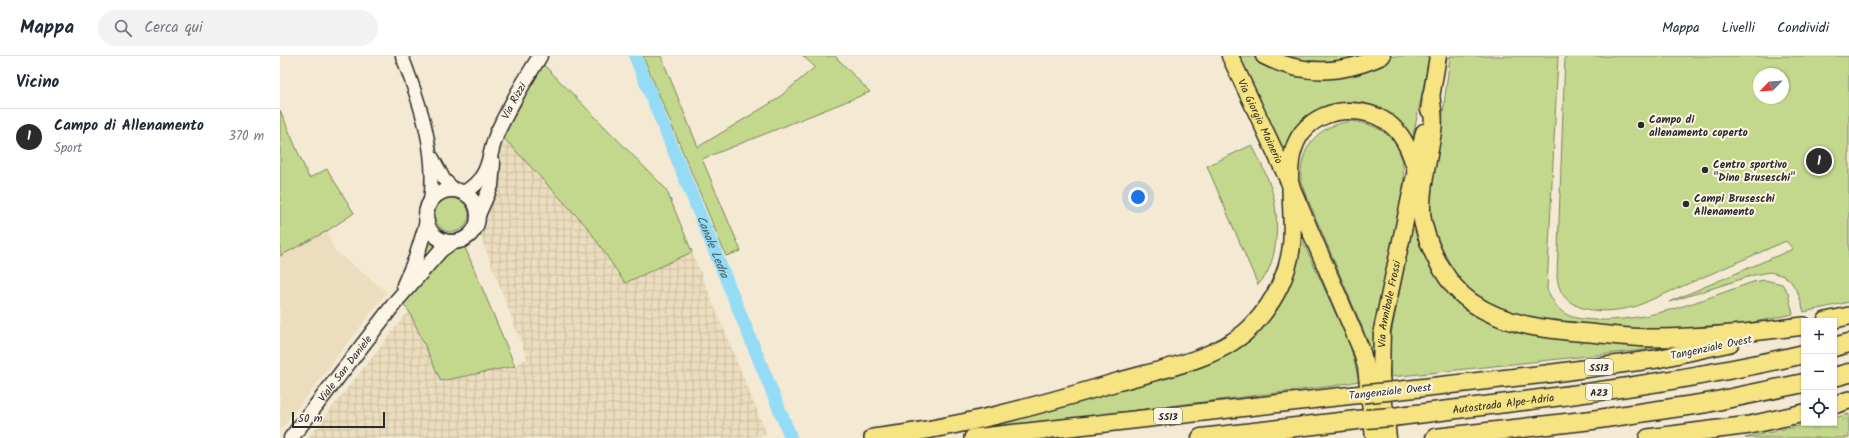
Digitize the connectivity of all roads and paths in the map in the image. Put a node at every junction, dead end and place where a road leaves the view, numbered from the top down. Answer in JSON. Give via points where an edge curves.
{"nodes":[{"id":1,"x":402,"y":56,"type":"edge"},
{"id":2,"x":540,"y":56,"type":"edge"},
{"id":3,"x":1230,"y":56,"type":"edge"},
{"id":4,"x":1264,"y":56,"type":"edge"},
{"id":5,"x":1382,"y":56,"type":"edge"},
{"id":6,"x":1438,"y":56,"type":"edge"},
{"id":7,"x":1431,"y":97,"type":"junction"},
{"id":8,"x":493,"y":149,"type":"junction"},
{"id":9,"x":431,"y":153,"type":"junction"},
{"id":10,"x":1416,"y":172,"type":"junction"},
{"id":11,"x":1291,"y":186,"type":"junction"},
{"id":12,"x":460,"y":191,"type":"junction"},
{"id":13,"x":430,"y":201,"type":"junction"},
{"id":14,"x":478,"y":215,"type":"junction"},
{"id":15,"x":427,"y":222,"type":"junction"},
{"id":16,"x":452,"y":242,"type":"junction"},
{"id":17,"x":398,"y":299,"type":"junction"},
{"id":18,"x":1849,"y":316,"type":"edge"},
{"id":19,"x":1837,"y":319,"type":"edge"},
{"id":20,"x":1801,"y":326,"type":"edge"},
{"id":21,"x":1801,"y":327,"type":"edge"},
{"id":22,"x":1849,"y":343,"type":"edge"},
{"id":23,"x":1837,"y":346,"type":"edge"},
{"id":24,"x":1801,"y":355,"type":"edge"},
{"id":25,"x":1849,"y":373,"type":"edge"},
{"id":26,"x":1837,"y":376,"type":"edge"},
{"id":27,"x":1801,"y":384,"type":"edge"},
{"id":28,"x":1849,"y":400,"type":"edge"},
{"id":29,"x":1837,"y":404,"type":"edge"},
{"id":30,"x":1801,"y":414,"type":"edge"},
{"id":31,"x":1750,"y":425,"type":"junction"},
{"id":32,"x":291,"y":438,"type":"edge"},
{"id":33,"x":874,"y":438,"type":"edge"},
{"id":34,"x":973,"y":438,"type":"edge"},
{"id":35,"x":1201,"y":438,"type":"edge"},
{"id":36,"x":1374,"y":438,"type":"edge"},
{"id":37,"x":1388,"y":438,"type":"edge"},
{"id":38,"x":1436,"y":438,"type":"edge"},
{"id":39,"x":1648,"y":438,"type":"edge"},
{"id":40,"x":1706,"y":438,"type":"edge"}],
"edges":[{"from":1,"to":9,"type":"street","name":"Viale San Daniele","via":[[419,103]]},
{"from":2,"to":8,"type":"main road","name":"Via Rizzi","via":[[502,124]]},
{"from":3,"to":11,"type":"main road","name":"Via Giorgio Mainerio"},
{"from":4,"to":5,"type":"main road","via":[[1300,69],[1315,71],[1345,69]]},
{"from":6,"to":7,"type":"main road","name":"Via Annibale Frossi"},
{"from":7,"to":10,"type":"main road","name":"Via Annibale Frossi"},
{"from":7,"to":20,"type":"highway","via":[[1433,125],[1421,203],[1423,222],[1440,266],[1454,286],[1470,302],[1494,315],[1522,325],[1569,332],[1652,338],[1720,336]]},
{"from":8,"to":12,"type":"main road","name":"Via Rizzi","via":[[481,180]]},
{"from":8,"to":14,"type":"main road","name":"Via Rizzi","via":[[491,186]]},
{"from":9,"to":12,"type":"street","name":"Viale San Daniele","via":[[444,179]]},
{"from":9,"to":13,"type":"street","name":"Viale San Daniele"},
{"from":10,"to":11,"type":"main road","via":[[1407,146],[1393,127],[1372,114],[1352,110],[1326,116],[1304,130],[1292,152]]},
{"from":10,"to":37,"type":"main road","name":"Via Annibale Frossi","via":[[1382,330],[1381,376]]},
{"from":11,"to":33,"type":"highway","via":[[1292,240],[1285,274],[1276,295],[1254,324],[1235,341],[1202,358],[1022,410],[918,433]]},
{"from":11,"to":36,"type":"main road","name":"Via Annibale Frossi","via":[[1361,349],[1366,367]]},
{"from":12,"to":13,"type":"main road","via":[[443,191]]},
{"from":12,"to":14,"type":"main road","name":"Viale San Daniele","via":[[473,201]]},
{"from":13,"to":15,"type":"main road","name":"Viale San Daniele","via":[[426,210]]},
{"from":14,"to":16,"type":"main road","name":"Viale San Daniele","via":[[470,234],[462,240]]},
{"from":15,"to":16,"type":"main road","via":[[437,237]]},
{"from":15,"to":17,"type":"main road","name":"Viale San Daniele","via":[[416,258]]},
{"from":16,"to":17,"type":"main road","name":"Viale San Daniele","via":[[441,250]]},
{"from":17,"to":32,"type":"main road","name":"Viale San Daniele"},
{"from":18,"to":19,"type":"highway"},
{"from":21,"to":34,"type":"highway","name":"Tangenziale Ovest","number":"SS13","bridge":true,"via":[[1657,359],[1546,374]]},
{"from":22,"to":23,"type":"highway"},
{"from":24,"to":35,"type":"highway","name":"Autostrada Alpe-Adria","number":"A23","bridge":true,"via":[[1715,374],[1615,390]]},
{"from":25,"to":26,"type":"highway"},
{"from":27,"to":38,"type":"highway","via":[[1692,406]]},
{"from":28,"to":29,"type":"highway"},
{"from":30,"to":31,"type":"highway"},
{"from":31,"to":39,"type":"highway"},
{"from":31,"to":40,"type":"highway"}]}
